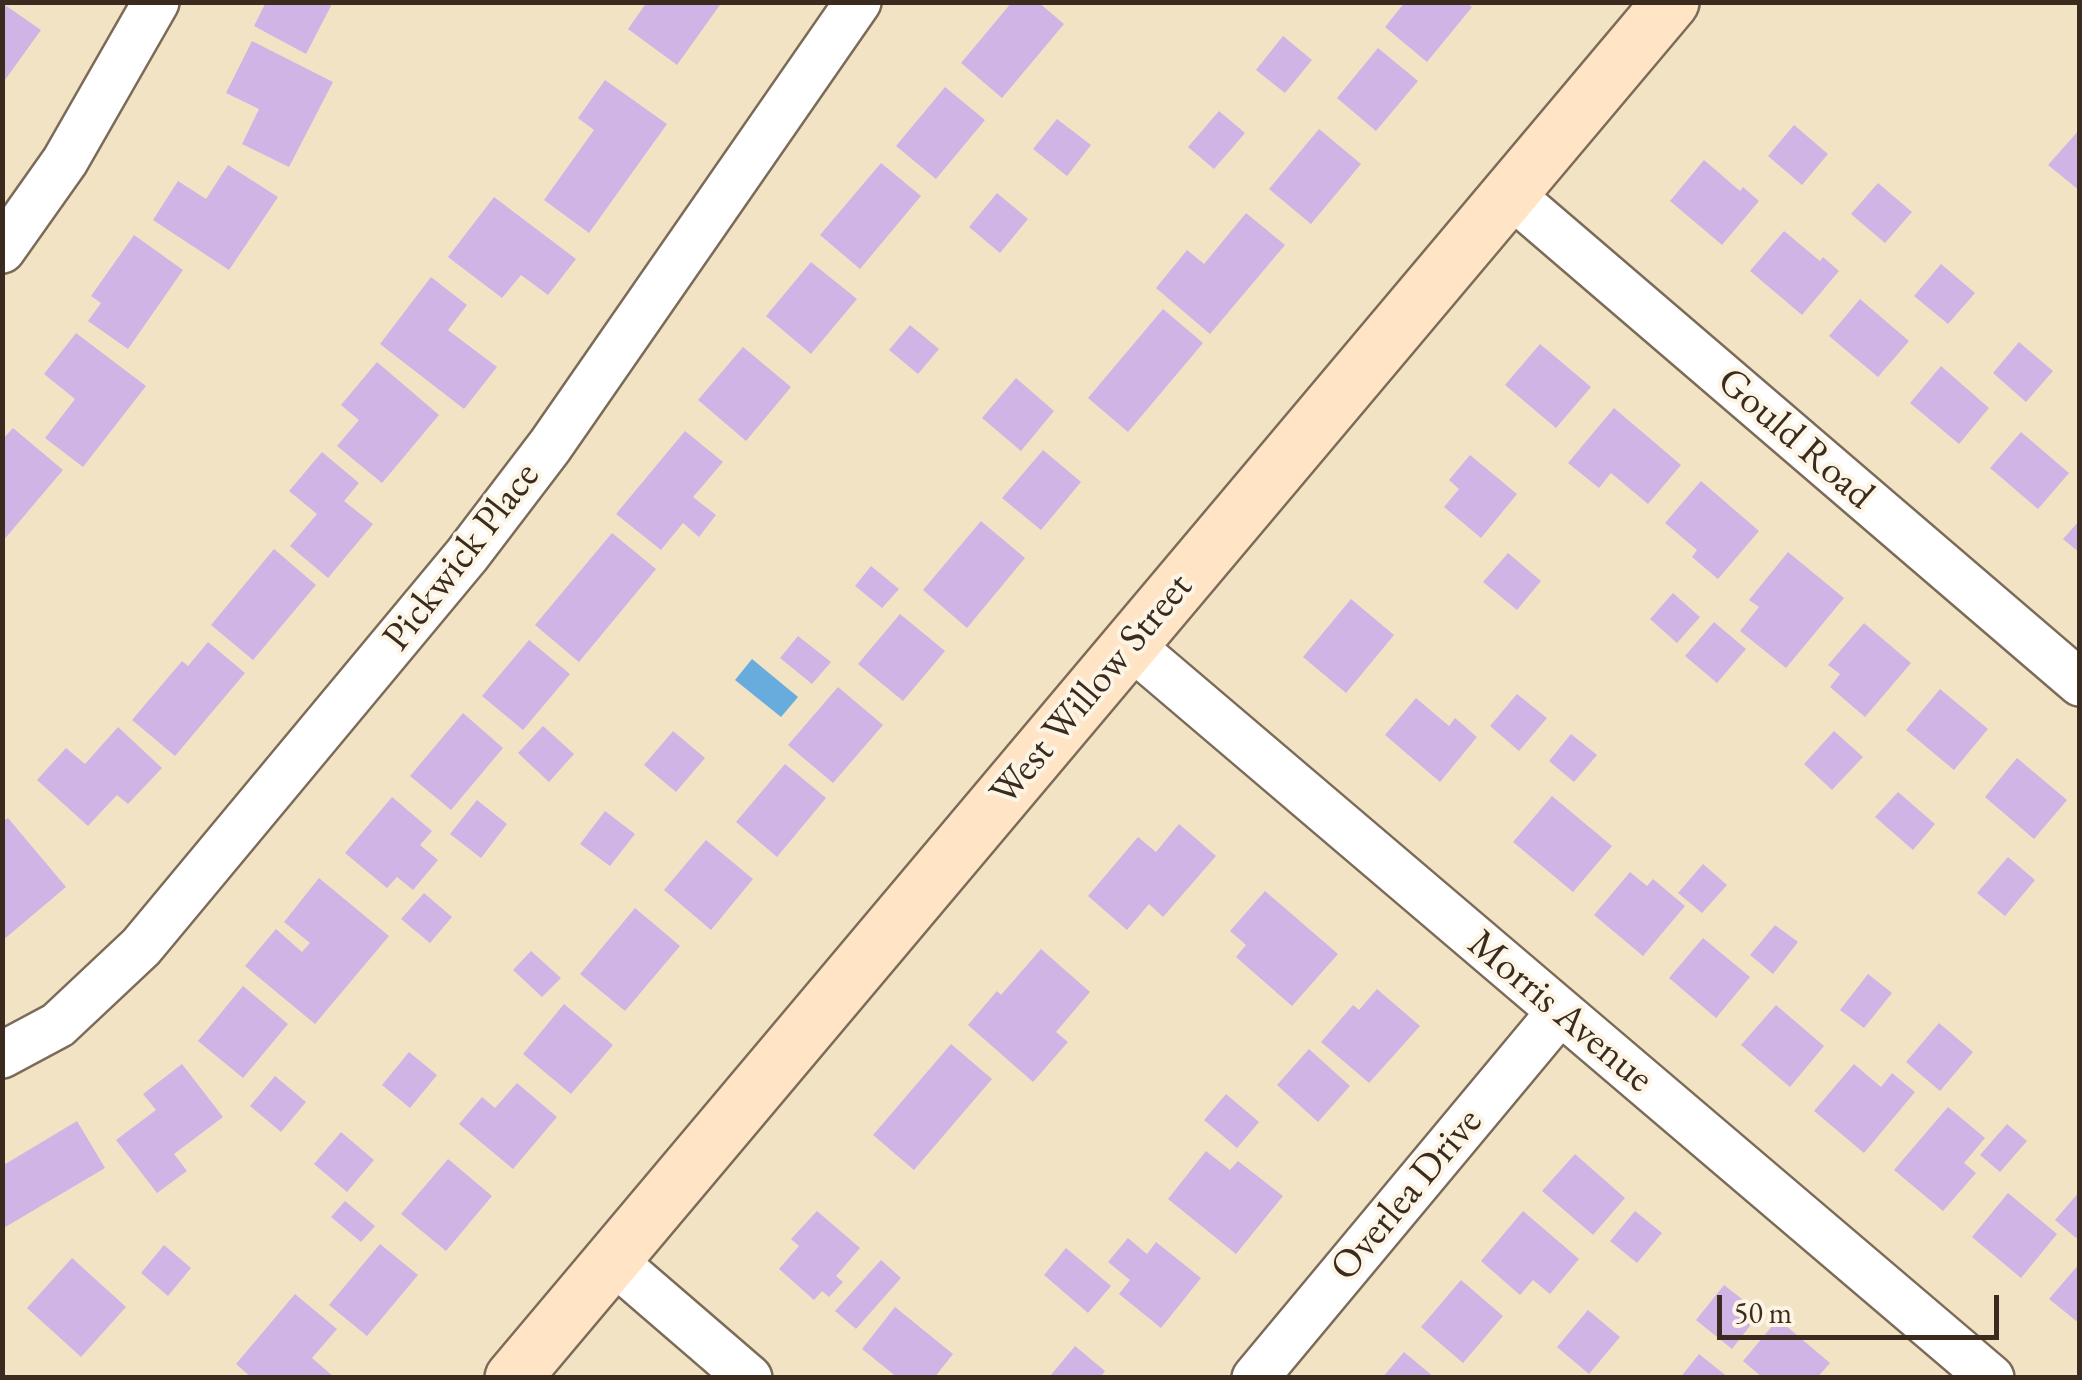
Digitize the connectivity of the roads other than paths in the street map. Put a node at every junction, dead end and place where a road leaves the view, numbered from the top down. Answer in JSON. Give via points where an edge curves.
{"nodes":[{"id":1,"x":156,"y":2,"type":"edge"},
{"id":2,"x":858,"y":2,"type":"edge"},
{"id":3,"x":1671,"y":2,"type":"edge"},
{"id":4,"x":1510,"y":194,"type":"junction"},
{"id":5,"x":2,"y":250,"type":"edge"},
{"id":6,"x":1130,"y":644,"type":"junction"},
{"id":7,"x":2080,"y":683,"type":"edge"},
{"id":8,"x":1559,"y":1012,"type":"junction"},
{"id":9,"x":2,"y":1055,"type":"edge"},
{"id":10,"x":611,"y":1259,"type":"junction"},
{"id":11,"x":1970,"y":1371,"type":"edge"},
{"id":12,"x":514,"y":1378,"type":"edge"},
{"id":13,"x":749,"y":1378,"type":"edge"},
{"id":14,"x":1255,"y":1378,"type":"edge"}],
"edges":[{"from":1,"to":5,"type":"street","via":[[65,161]]},
{"from":2,"to":9,"type":"street","name":"Pickwick Place","via":[[467,555],[141,947],[58,1024]]},
{"from":3,"to":4,"type":"street","name":"West Willow Street"},
{"from":4,"to":6,"type":"street","name":"West Willow Street"},
{"from":4,"to":7,"type":"street","name":"Gould Road"},
{"from":6,"to":8,"type":"street","name":"Morris Avenue"},
{"from":6,"to":10,"type":"street","name":"West Willow Street"},
{"from":8,"to":11,"type":"street","name":"Morris Avenue"},
{"from":8,"to":14,"type":"street","name":"Overlea Drive"},
{"from":10,"to":12,"type":"street","name":"West Willow Street"},
{"from":10,"to":13,"type":"street"}]}
